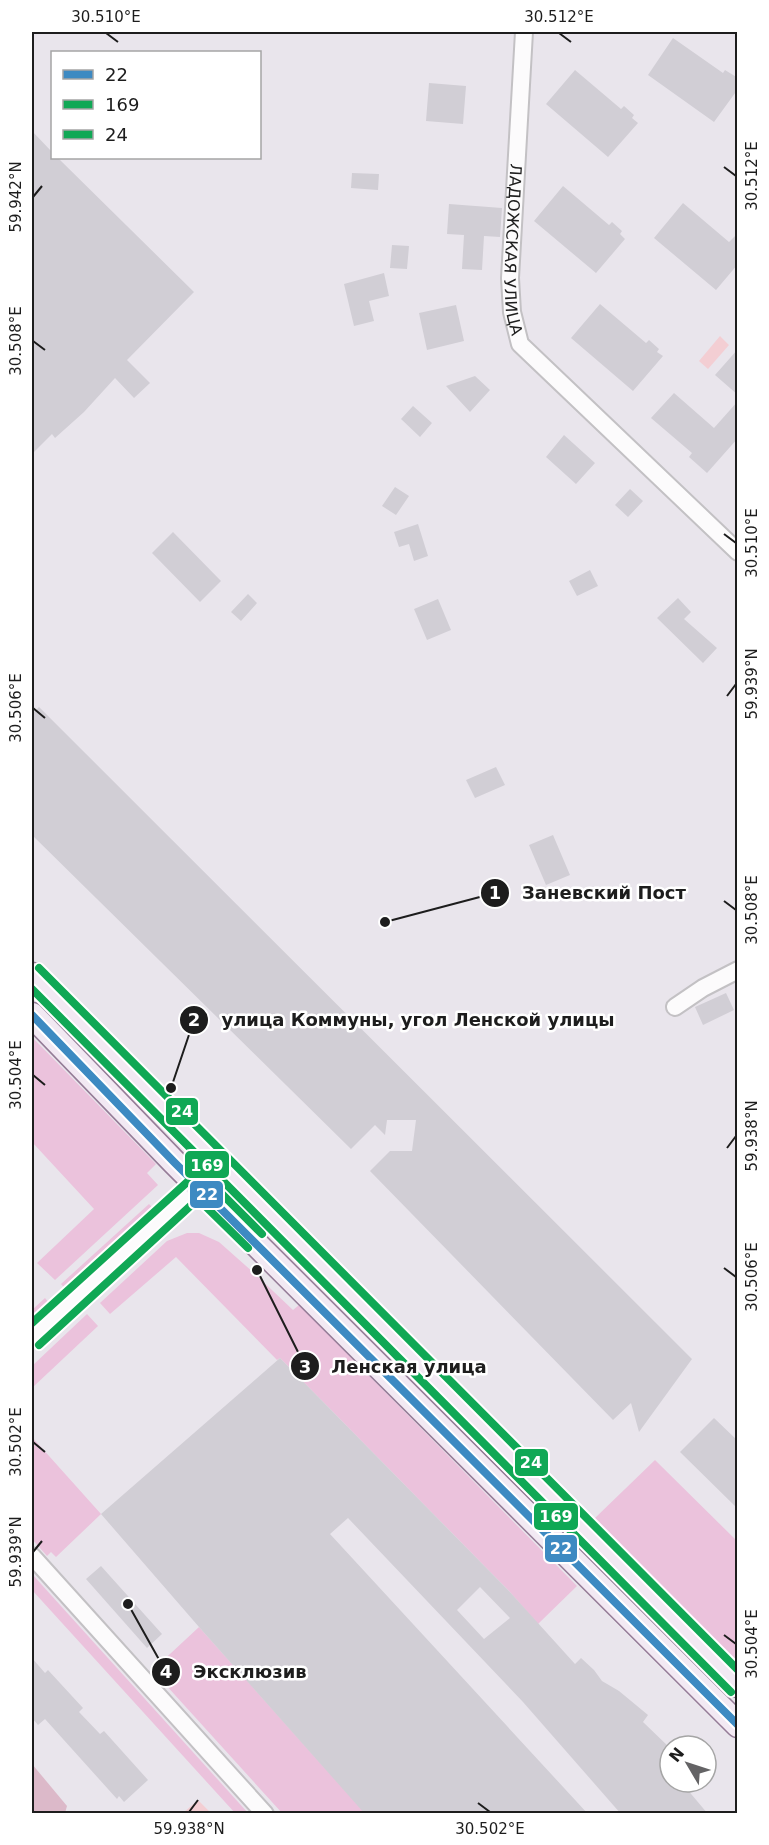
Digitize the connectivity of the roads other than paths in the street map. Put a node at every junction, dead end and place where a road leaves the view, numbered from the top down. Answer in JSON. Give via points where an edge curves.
{"nodes":[{"id":1,"x":524,"y":32,"type":"edge"},
{"id":2,"x":738,"y":552,"type":"edge"},
{"id":3,"x":738,"y":970,"type":"edge"},
{"id":4,"x":32,"y":975,"type":"edge"},
{"id":5,"x":675,"y":1007,"type":"dead end"},
{"id":6,"x":32,"y":1015,"type":"edge"},
{"id":7,"x":219,"y":1164,"type":"junction"},
{"id":8,"x":198,"y":1185,"type":"junction"},
{"id":9,"x":32,"y":1337,"type":"edge"},
{"id":10,"x":32,"y":1556,"type":"edge"},
{"id":11,"x":738,"y":1685,"type":"edge"},
{"id":12,"x":738,"y":1725,"type":"edge"},
{"id":13,"x":265,"y":1814,"type":"edge"}],
"edges":[{"from":1,"to":2,"type":"street","name":"ЛАДОЖСКАЯ УЛИЦА","via":[[510,278],[512,312],[520,344]]},
{"from":3,"to":5,"type":"street"},
{"from":4,"to":7,"type":"street"},
{"from":6,"to":8,"type":"street"},
{"from":7,"to":8,"type":"street"},
{"from":7,"to":11,"type":"street"},
{"from":8,"to":9,"type":"street"},
{"from":8,"to":12,"type":"street"},
{"from":10,"to":13,"type":"street"}]}
